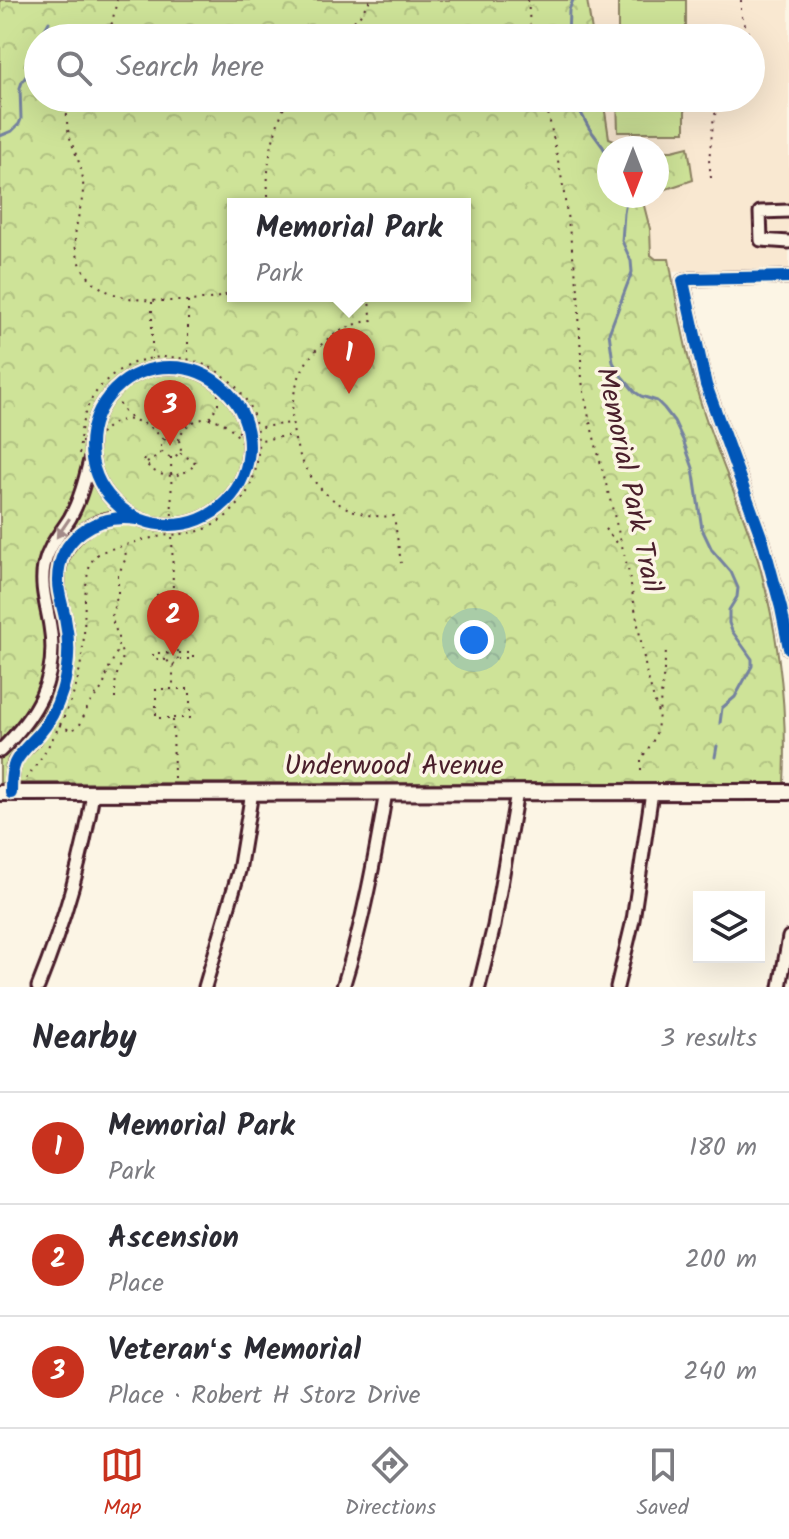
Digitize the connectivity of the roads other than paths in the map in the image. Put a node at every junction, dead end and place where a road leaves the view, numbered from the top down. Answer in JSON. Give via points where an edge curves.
{"nodes":[{"id":1,"x":789,"y":211,"type":"edge"},
{"id":2,"x":789,"y":242,"type":"edge"},
{"id":3,"x":789,"y":277,"type":"edge"},
{"id":4,"x":91,"y":455,"type":"junction"},
{"id":5,"x":138,"y":519,"type":"junction"},
{"id":6,"x":789,"y":648,"type":"edge"},
{"id":7,"x":0,"y":751,"type":"edge"},
{"id":8,"x":252,"y":792,"type":"junction"},
{"id":9,"x":386,"y":792,"type":"junction"},
{"id":10,"x":517,"y":792,"type":"junction"},
{"id":11,"x":652,"y":792,"type":"junction"},
{"id":12,"x":789,"y":792,"type":"edge"},
{"id":13,"x":6,"y":793,"type":"edge"},
{"id":14,"x":93,"y":793,"type":"junction"},
{"id":15,"x":789,"y":937,"type":"edge"},
{"id":16,"x":38,"y":987,"type":"edge"},
{"id":17,"x":205,"y":987,"type":"edge"},
{"id":18,"x":343,"y":987,"type":"edge"},
{"id":19,"x":479,"y":987,"type":"edge"},
{"id":20,"x":617,"y":987,"type":"edge"},
{"id":21,"x":780,"y":987,"type":"edge"}],
"edges":[{"from":1,"to":2,"type":"street","via":[[760,212],[761,240]]},
{"from":3,"to":6,"type":"street","via":[[683,281],[706,385],[763,542]]},
{"from":4,"to":5,"type":"street","via":[[108,496]]},
{"from":4,"to":5,"type":"street","via":[[100,409],[116,388],[138,373],[163,367],[190,369],[232,397],[250,434],[247,467],[232,496],[199,520],[172,530]]},
{"from":4,"to":7,"type":"street","one_way":true,"via":[[79,499],[44,566],[52,648],[48,682],[30,719]]},
{"from":5,"to":13,"type":"street","via":[[115,517],[93,524],[63,556],[58,581],[67,636],[65,679],[49,721],[14,764]]},
{"from":8,"to":9,"type":"main road","name":"Underwood Avenue"},
{"from":8,"to":14,"type":"main road","name":"Underwood Avenue"},
{"from":8,"to":17,"type":"street","via":[[239,871]]},
{"from":9,"to":10,"type":"main road","name":"Underwood Avenue"},
{"from":9,"to":18,"type":"street","via":[[367,898]]},
{"from":10,"to":11,"type":"main road","name":"Underwood Avenue"},
{"from":10,"to":19,"type":"street"},
{"from":11,"to":12,"type":"main road","name":"Underwood Avenue"},
{"from":11,"to":20,"type":"street"},
{"from":13,"to":14,"type":"main road","name":"Underwood Avenue"},
{"from":14,"to":16,"type":"street","via":[[66,906]]},
{"from":15,"to":21,"type":"street"}]}
